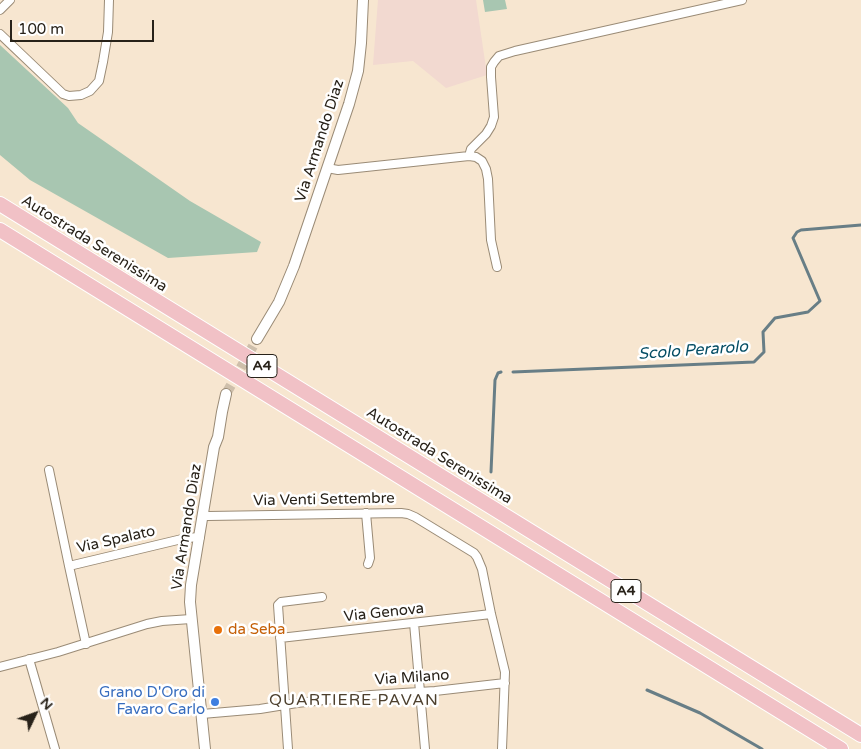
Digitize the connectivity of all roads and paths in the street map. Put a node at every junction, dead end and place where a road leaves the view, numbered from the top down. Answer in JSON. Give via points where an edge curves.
{"nodes":[{"id":1,"x":10,"y":0,"type":"edge"},
{"id":2,"x":109,"y":0,"type":"edge"},
{"id":3,"x":363,"y":0,"type":"edge"},
{"id":4,"x":742,"y":0,"type":"edge"},
{"id":5,"x":0,"y":10,"type":"edge"},
{"id":6,"x":0,"y":34,"type":"edge"},
{"id":7,"x":469,"y":156,"type":"junction"},
{"id":8,"x":328,"y":168,"type":"junction"},
{"id":9,"x":0,"y":204,"type":"edge"},
{"id":10,"x":0,"y":230,"type":"edge"},
{"id":11,"x":497,"y":268,"type":"dead end"},
{"id":12,"x":257,"y":340,"type":"tunnel mouth"},
{"id":13,"x":226,"y":394,"type":"tunnel mouth"},
{"id":14,"x":49,"y":470,"type":"dead end"},
{"id":15,"x":366,"y":513,"type":"junction"},
{"id":16,"x":203,"y":515,"type":"junction"},
{"id":17,"x":200,"y":537,"type":"junction"},
{"id":18,"x":368,"y":564,"type":"dead end"},
{"id":19,"x":69,"y":566,"type":"junction"},
{"id":20,"x":322,"y":597,"type":"dead end"},
{"id":21,"x":491,"y":614,"type":"junction"},
{"id":22,"x":191,"y":619,"type":"junction"},
{"id":23,"x":414,"y":623,"type":"junction"},
{"id":24,"x":280,"y":638,"type":"junction"},
{"id":25,"x":86,"y":644,"type":"junction"},
{"id":26,"x":29,"y":659,"type":"junction"},
{"id":27,"x":0,"y":667,"type":"edge"},
{"id":28,"x":505,"y":683,"type":"junction"},
{"id":29,"x":420,"y":691,"type":"junction"},
{"id":30,"x":285,"y":706,"type":"junction"},
{"id":31,"x":202,"y":714,"type":"junction"},
{"id":32,"x":861,"y":735,"type":"edge"},
{"id":33,"x":55,"y":749,"type":"edge"},
{"id":34,"x":205,"y":749,"type":"edge"},
{"id":35,"x":288,"y":749,"type":"edge"},
{"id":36,"x":425,"y":749,"type":"edge"},
{"id":37,"x":502,"y":749,"type":"edge"},
{"id":38,"x":841,"y":749,"type":"edge"}],
"edges":[{"from":1,"to":5,"type":"street"},
{"from":2,"to":6,"type":"street","via":[[102,71],[99,81],[85,94],[63,94]]},
{"from":3,"to":8,"type":"street","name":"Via Armando Diaz","via":[[358,71]]},
{"from":4,"to":7,"type":"street","via":[[499,56],[491,67],[494,117]]},
{"from":7,"to":8,"type":"street","via":[[338,170]]},
{"from":7,"to":11,"type":"street","via":[[482,161],[486,169]]},
{"from":8,"to":12,"type":"street","name":"Via Armando Diaz","via":[[294,266],[279,302]]},
{"from":9,"to":32,"type":"highway","name":"Autostrada Serenissima","number":"A4"},
{"from":10,"to":38,"type":"highway","number":"A4"},
{"from":13,"to":16,"type":"street","name":"Via Armando Diaz"},
{"from":14,"to":19,"type":"street","name":"Via Spalato"},
{"from":15,"to":16,"type":"street","name":"Via Venti Settembre"},
{"from":15,"to":18,"type":"street"},
{"from":15,"to":21,"type":"street","name":"Via Venti Settembre","via":[[408,514],[474,553],[482,570]]},
{"from":16,"to":17,"type":"street","name":"Via Armando Diaz"},
{"from":17,"to":19,"type":"street","name":"Via Spalato"},
{"from":17,"to":22,"type":"street","name":"Via Armando Diaz","via":[[191,585]]},
{"from":19,"to":25,"type":"street","name":"Via Spalato"},
{"from":20,"to":24,"type":"street","via":[[279,602]]},
{"from":21,"to":23,"type":"street","name":"Via Genova"},
{"from":21,"to":28,"type":"street","name":"Via Venti Settembre"},
{"from":22,"to":25,"type":"street","via":[[162,621]]},
{"from":22,"to":31,"type":"street","name":"Via Armando Diaz"},
{"from":23,"to":24,"type":"street","name":"Via Genova"},
{"from":23,"to":29,"type":"street"},
{"from":24,"to":30,"type":"street"},
{"from":25,"to":26,"type":"street"},
{"from":26,"to":27,"type":"street"},
{"from":26,"to":33,"type":"street"},
{"from":28,"to":29,"type":"street","name":"Via Milano"},
{"from":28,"to":37,"type":"street","name":"Via Venti Settembre"},
{"from":29,"to":30,"type":"street","name":"Via Milano"},
{"from":29,"to":36,"type":"street"},
{"from":30,"to":31,"type":"street","name":"Via Milano"},
{"from":30,"to":35,"type":"street"},
{"from":31,"to":34,"type":"street","name":"Via Armando Diaz"}]}
